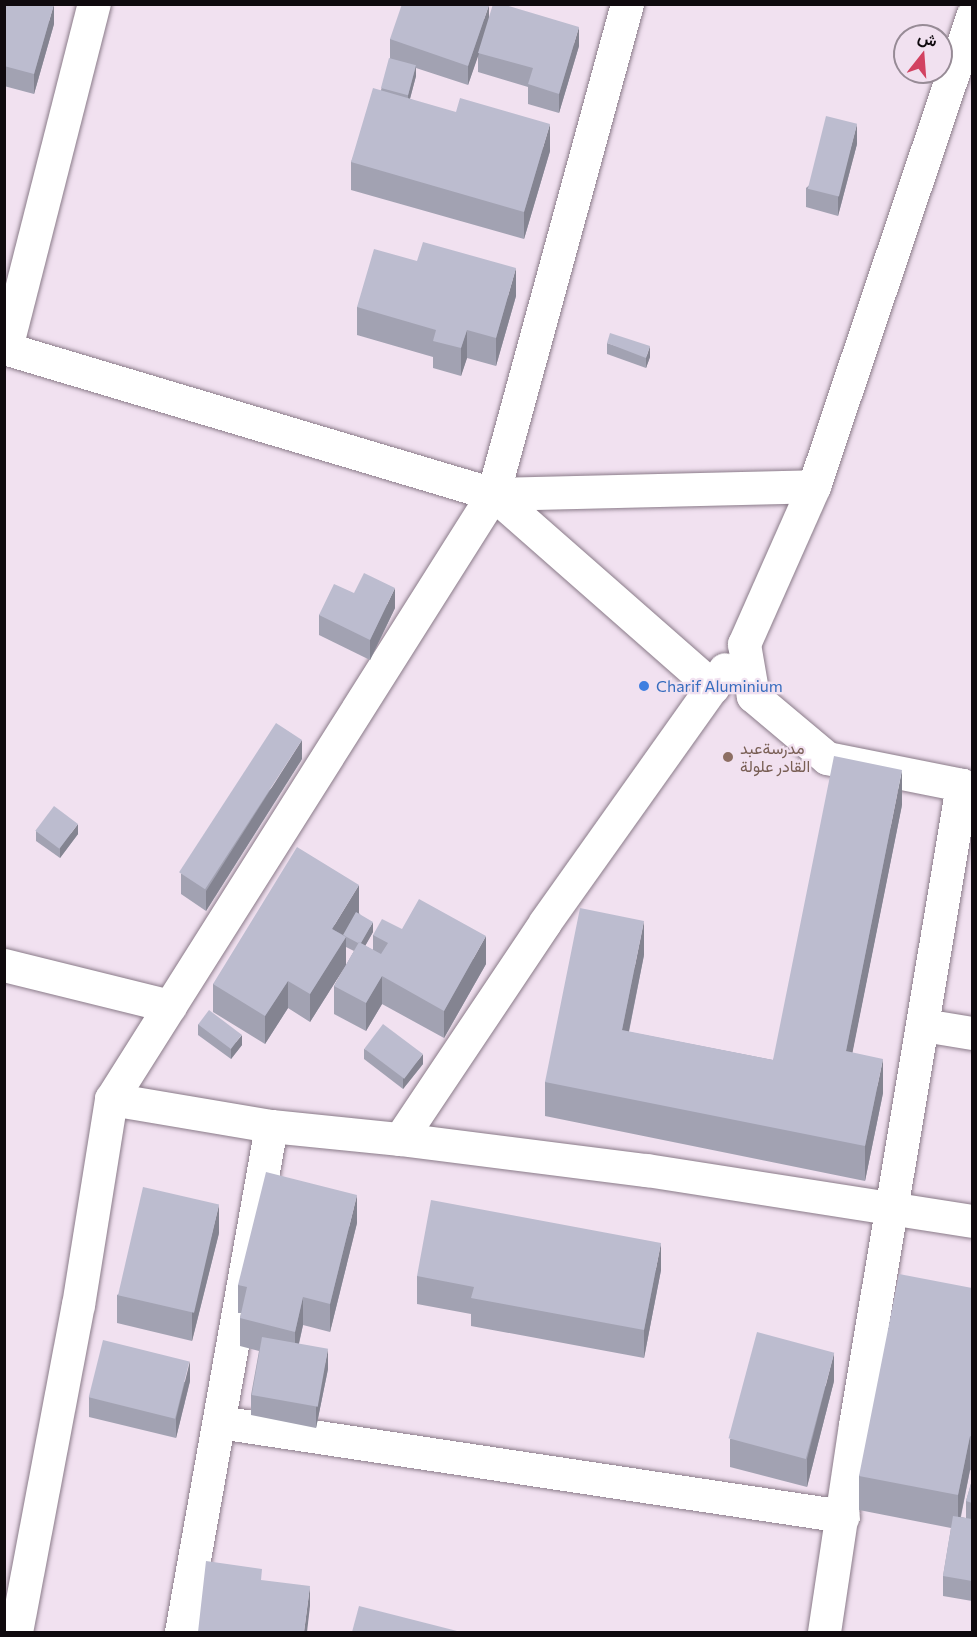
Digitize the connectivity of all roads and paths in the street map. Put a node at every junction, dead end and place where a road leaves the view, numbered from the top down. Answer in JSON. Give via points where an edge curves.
{"nodes":[{"id":1,"x":94,"y":4,"type":"edge"},
{"id":2,"x":627,"y":4,"type":"edge"},
{"id":3,"x":972,"y":16,"type":"edge"},
{"id":4,"x":5,"y":348,"type":"edge"},
{"id":5,"x":814,"y":486,"type":"junction"},
{"id":6,"x":493,"y":494,"type":"junction"},
{"id":7,"x":744,"y":644,"type":"junction"},
{"id":8,"x":713,"y":687,"type":"junction"},
{"id":9,"x":967,"y":786,"type":"edge"},
{"id":10,"x":4,"y":965,"type":"edge"},
{"id":11,"x":170,"y":1006,"type":"junction"},
{"id":12,"x":923,"y":1025,"type":"junction"},
{"id":13,"x":972,"y":1033,"type":"edge"},
{"id":14,"x":111,"y":1099,"type":"junction"},
{"id":15,"x":271,"y":1126,"type":"junction"},
{"id":16,"x":400,"y":1139,"type":"junction"},
{"id":17,"x":891,"y":1207,"type":"junction"},
{"id":18,"x":972,"y":1221,"type":"edge"},
{"id":19,"x":219,"y":1422,"type":"junction"},
{"id":20,"x":843,"y":1516,"type":"junction"},
{"id":21,"x":16,"y":1632,"type":"edge"},
{"id":22,"x":181,"y":1632,"type":"edge"},
{"id":23,"x":825,"y":1632,"type":"edge"}],
"edges":[{"from":1,"to":4,"type":"street"},
{"from":2,"to":6,"type":"street"},
{"from":3,"to":5,"type":"street"},
{"from":4,"to":6,"type":"street"},
{"from":5,"to":6,"type":"street"},
{"from":5,"to":7,"type":"street"},
{"from":6,"to":8,"type":"street"},
{"from":6,"to":11,"type":"street"},
{"from":7,"to":8,"type":"street"},
{"from":7,"to":9,"type":"street","via":[[753,696],[827,758]]},
{"from":8,"to":16,"type":"street","via":[[545,922]]},
{"from":9,"to":12,"type":"street"},
{"from":10,"to":11,"type":"street"},
{"from":11,"to":14,"type":"street"},
{"from":12,"to":13,"type":"street"},
{"from":12,"to":17,"type":"street"},
{"from":14,"to":15,"type":"street"},
{"from":14,"to":21,"type":"street","via":[[78,1305]]},
{"from":15,"to":16,"type":"street"},
{"from":15,"to":19,"type":"street"},
{"from":16,"to":17,"type":"street","via":[[647,1170]]},
{"from":17,"to":18,"type":"street"},
{"from":17,"to":20,"type":"street"},
{"from":19,"to":20,"type":"street"},
{"from":19,"to":22,"type":"street"},
{"from":20,"to":23,"type":"street"}]}
